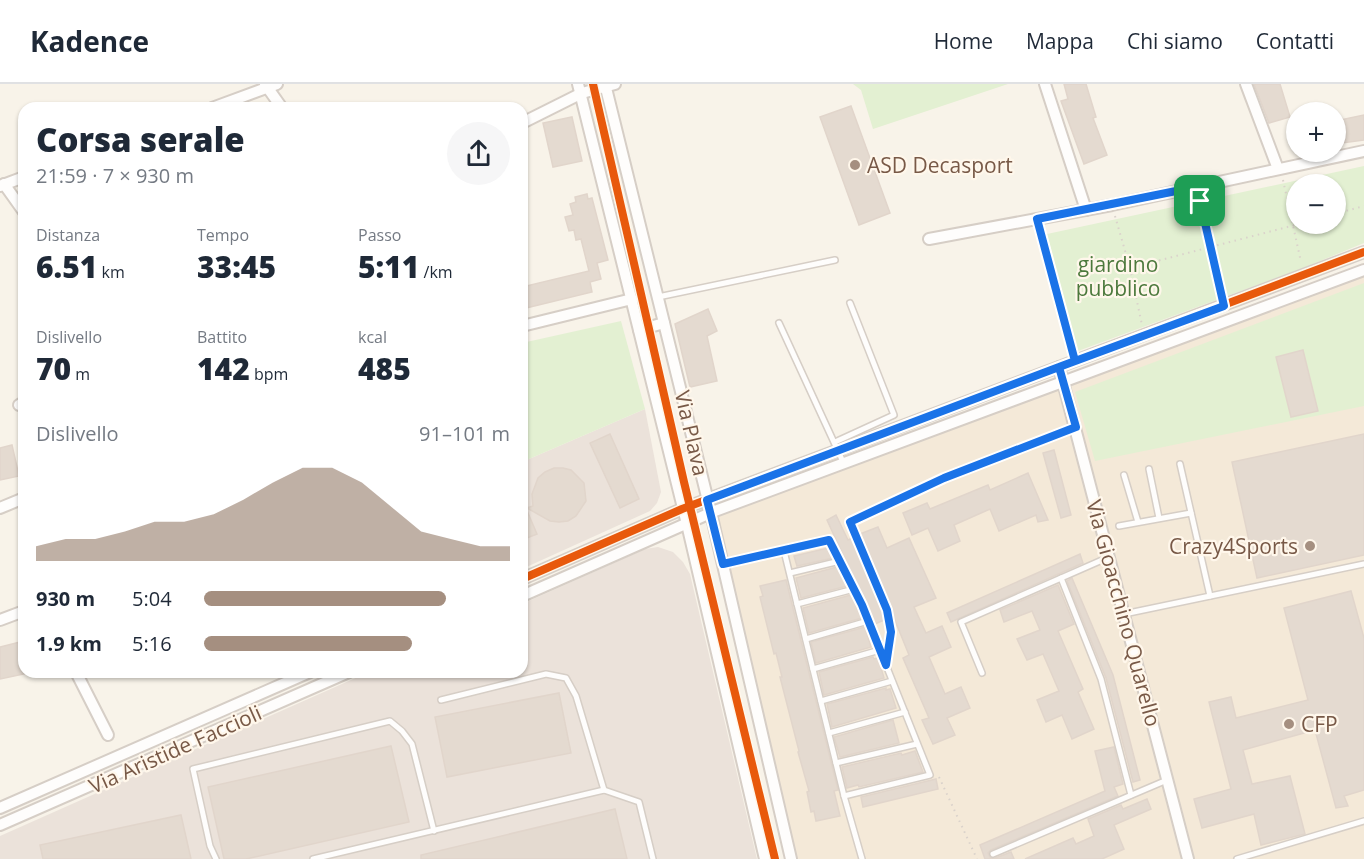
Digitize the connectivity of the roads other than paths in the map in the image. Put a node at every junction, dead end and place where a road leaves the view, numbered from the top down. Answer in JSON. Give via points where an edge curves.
{"nodes":[{"id":1,"x":1044,"y":84,"type":"edge"},
{"id":2,"x":1246,"y":84,"type":"edge"},
{"id":3,"x":270,"y":85,"type":"edge"},
{"id":4,"x":609,"y":85,"type":"edge"},
{"id":5,"x":580,"y":89,"type":"edge"},
{"id":6,"x":227,"y":102,"type":"edge"},
{"id":7,"x":279,"y":102,"type":"edge"},
{"id":8,"x":528,"y":119,"type":"edge"},
{"id":9,"x":1364,"y":151,"type":"edge"},
{"id":10,"x":1278,"y":169,"type":"junction"},
{"id":11,"x":18,"y":179,"type":"edge"},
{"id":12,"x":2,"y":185,"type":"edge"},
{"id":13,"x":18,"y":205,"type":"edge"},
{"id":14,"x":1086,"y":210,"type":"junction"},
{"id":15,"x":929,"y":239,"type":"dead end"},
{"id":16,"x":1364,"y":252,"type":"edge"},
{"id":17,"x":835,"y":260,"type":"dead end"},
{"id":18,"x":1364,"y":270,"type":"edge"},
{"id":19,"x":658,"y":297,"type":"junction"},
{"id":20,"x":632,"y":299,"type":"junction"},
{"id":21,"x":850,"y":303,"type":"dead end"},
{"id":22,"x":664,"y":323,"type":"junction"},
{"id":23,"x":779,"y":323,"type":"dead end"},
{"id":24,"x":528,"y":325,"type":"edge"},
{"id":25,"x":639,"y":330,"type":"junction"},
{"id":26,"x":1059,"y":367,"type":"junction"},
{"id":27,"x":1064,"y":382,"type":"junction"},
{"id":28,"x":1076,"y":427,"type":"junction"},
{"id":29,"x":837,"y":446,"type":"junction"},
{"id":30,"x":844,"y":464,"type":"junction"},
{"id":31,"x":1180,"y":464,"type":"dead end"},
{"id":32,"x":1149,"y":469,"type":"dead end"},
{"id":33,"x":1124,"y":475,"type":"dead end"},
{"id":34,"x":18,"y":500,"type":"edge"},
{"id":35,"x":707,"y":500,"type":"junction"},
{"id":36,"x":0,"y":508,"type":"edge"},
{"id":37,"x":682,"y":509,"type":"junction"},
{"id":38,"x":711,"y":513,"type":"junction"},
{"id":39,"x":1191,"y":513,"type":"junction"},
{"id":40,"x":1159,"y":519,"type":"junction"},
{"id":41,"x":1138,"y":522,"type":"junction"},
{"id":42,"x":687,"y":524,"type":"junction"},
{"id":43,"x":1119,"y":526,"type":"dead end"},
{"id":44,"x":784,"y":551,"type":"junction"},
{"id":45,"x":1109,"y":557,"type":"junction"},
{"id":46,"x":840,"y":561,"type":"junction"},
{"id":47,"x":723,"y":564,"type":"junction"},
{"id":48,"x":1364,"y":564,"type":"edge"},
{"id":49,"x":790,"y":573,"type":"junction"},
{"id":50,"x":528,"y":576,"type":"edge"},
{"id":51,"x":1061,"y":578,"type":"junction"},
{"id":52,"x":854,"y":589,"type":"junction"},
{"id":53,"x":528,"y":593,"type":"edge"},
{"id":54,"x":1210,"y":596,"type":"junction"},
{"id":55,"x":798,"y":604,"type":"junction"},
{"id":56,"x":18,"y":613,"type":"edge"},
{"id":57,"x":1124,"y":614,"type":"junction"},
{"id":58,"x":0,"y":620,"type":"edge"},
{"id":59,"x":868,"y":621,"type":"junction"},
{"id":60,"x":806,"y":639,"type":"junction"},
{"id":61,"x":880,"y":650,"type":"junction"},
{"id":62,"x":886,"y":665,"type":"junction"},
{"id":63,"x":813,"y":669,"type":"junction"},
{"id":64,"x":982,"y":673,"type":"dead end"},
{"id":65,"x":79,"y":678,"type":"edge"},
{"id":66,"x":296,"y":678,"type":"edge"},
{"id":67,"x":336,"y":678,"type":"edge"},
{"id":68,"x":892,"y":681,"type":"junction"},
{"id":69,"x":441,"y":700,"type":"dead end"},
{"id":70,"x":821,"y":701,"type":"junction"},
{"id":71,"x":905,"y":712,"type":"junction"},
{"id":72,"x":829,"y":733,"type":"junction"},
{"id":73,"x":108,"y":735,"type":"dead end"},
{"id":74,"x":917,"y":744,"type":"junction"},
{"id":75,"x":836,"y":763,"type":"junction"},
{"id":76,"x":1167,"y":780,"type":"junction"},
{"id":77,"x":604,"y":790,"type":"junction"},
{"id":78,"x":1131,"y":795,"type":"junction"},
{"id":79,"x":844,"y":796,"type":"junction"},
{"id":80,"x":0,"y":808,"type":"edge"},
{"id":81,"x":1364,"y":821,"type":"edge"},
{"id":82,"x":0,"y":825,"type":"edge"},
{"id":83,"x":434,"y":831,"type":"junction"},
{"id":84,"x":993,"y":854,"type":"dead end"},
{"id":85,"x":216,"y":859,"type":"edge"},
{"id":86,"x":313,"y":859,"type":"edge"},
{"id":87,"x":653,"y":859,"type":"edge"},
{"id":88,"x":765,"y":859,"type":"edge"},
{"id":89,"x":791,"y":859,"type":"edge"},
{"id":90,"x":862,"y":859,"type":"edge"},
{"id":91,"x":1188,"y":859,"type":"edge"},
{"id":92,"x":1237,"y":859,"type":"edge"}],
"edges":[{"from":1,"to":14,"type":"street"},
{"from":2,"to":10,"type":"street"},
{"from":3,"to":6,"type":"street"},
{"from":3,"to":7,"type":"street"},
{"from":4,"to":5,"type":"street"},
{"from":4,"to":19,"type":"street","name":"Via Plava"},
{"from":5,"to":8,"type":"street"},
{"from":5,"to":20,"type":"street","name":"Via Plava"},
{"from":9,"to":10,"type":"street"},
{"from":10,"to":14,"type":"street"},
{"from":11,"to":12,"type":"street"},
{"from":12,"to":13,"type":"street"},
{"from":14,"to":15,"type":"street"},
{"from":16,"to":26,"type":"street"},
{"from":17,"to":19,"type":"lane"},
{"from":18,"to":27,"type":"street"},
{"from":19,"to":22,"type":"street","name":"Via Plava"},
{"from":20,"to":24,"type":"street"},
{"from":20,"to":25,"type":"street","name":"Via Plava"},
{"from":21,"to":29,"type":"lane","via":[[894,415]]},
{"from":22,"to":25,"type":"street"},
{"from":22,"to":35,"type":"street","name":"Via Plava"},
{"from":23,"to":29,"type":"lane"},
{"from":25,"to":37,"type":"street","name":"Via Plava"},
{"from":26,"to":27,"type":"street","name":"Via Gioacchino Quarello"},
{"from":26,"to":29,"type":"street"},
{"from":27,"to":28,"type":"street","name":"Via Gioacchino Quarello"},
{"from":27,"to":30,"type":"street"},
{"from":28,"to":45,"type":"street","name":"Via Gioacchino Quarello"},
{"from":28,"to":62,"type":"lane","via":[[944,478],[850,522],[887,610],[891,632]]},
{"from":29,"to":30,"type":"lane"},
{"from":29,"to":35,"type":"street"},
{"from":30,"to":38,"type":"street"},
{"from":31,"to":39,"type":"lane"},
{"from":32,"to":40,"type":"lane"},
{"from":33,"to":41,"type":"lane"},
{"from":34,"to":36,"type":"street"},
{"from":35,"to":37,"type":"street"},
{"from":35,"to":38,"type":"street","name":"Via Plava"},
{"from":37,"to":42,"type":"street","name":"Via Plava"},
{"from":37,"to":50,"type":"street"},
{"from":38,"to":42,"type":"street"},
{"from":38,"to":47,"type":"street","name":"Via Plava"},
{"from":39,"to":40,"type":"lane"},
{"from":39,"to":54,"type":"lane"},
{"from":40,"to":41,"type":"lane"},
{"from":41,"to":43,"type":"lane"},
{"from":42,"to":53,"type":"street"},
{"from":42,"to":88,"type":"street","name":"Via Plava"},
{"from":44,"to":46,"type":"lane","via":[[829,540]]},
{"from":44,"to":47,"type":"lane"},
{"from":44,"to":49,"type":"lane"},
{"from":45,"to":51,"type":"lane"},
{"from":45,"to":57,"type":"street","name":"Via Gioacchino Quarello"},
{"from":46,"to":49,"type":"lane"},
{"from":46,"to":52,"type":"lane"},
{"from":47,"to":89,"type":"street","name":"Via Plava"},
{"from":48,"to":54,"type":"lane"},
{"from":49,"to":55,"type":"lane"},
{"from":51,"to":64,"type":"lane","via":[[961,622]]},
{"from":51,"to":78,"type":"lane","via":[[1101,679]]},
{"from":52,"to":55,"type":"lane"},
{"from":52,"to":59,"type":"lane"},
{"from":54,"to":57,"type":"lane"},
{"from":55,"to":60,"type":"lane"},
{"from":56,"to":58,"type":"street"},
{"from":57,"to":76,"type":"street","name":"Via Gioacchino Quarello"},
{"from":59,"to":60,"type":"lane"},
{"from":59,"to":61,"type":"lane"},
{"from":60,"to":63,"type":"lane"},
{"from":61,"to":62,"type":"lane"},
{"from":61,"to":63,"type":"lane"},
{"from":62,"to":68,"type":"lane"},
{"from":63,"to":70,"type":"lane"},
{"from":65,"to":73,"type":"street"},
{"from":66,"to":80,"type":"street","name":"Via Aristide Faccioli"},
{"from":67,"to":82,"type":"street","name":"Via Aristide Faccioli"},
{"from":68,"to":70,"type":"lane"},
{"from":68,"to":71,"type":"lane"},
{"from":69,"to":77,"type":"lane","via":[[546,674],[566,678],[576,696]]},
{"from":70,"to":72,"type":"lane"},
{"from":71,"to":72,"type":"lane"},
{"from":71,"to":74,"type":"lane"},
{"from":72,"to":75,"type":"lane"},
{"from":74,"to":75,"type":"lane"},
{"from":74,"to":79,"type":"lane","via":[[930,776]]},
{"from":75,"to":79,"type":"lane"},
{"from":76,"to":78,"type":"lane"},
{"from":76,"to":91,"type":"street","name":"Via Gioacchino Quarello"},
{"from":77,"to":83,"type":"lane"},
{"from":77,"to":87,"type":"lane","via":[[639,802]]},
{"from":78,"to":84,"type":"lane"},
{"from":79,"to":90,"type":"lane"},
{"from":81,"to":92,"type":"lane"},
{"from":83,"to":85,"type":"lane","via":[[412,744],[390,721],[192,769]]},
{"from":83,"to":86,"type":"lane"}]}
